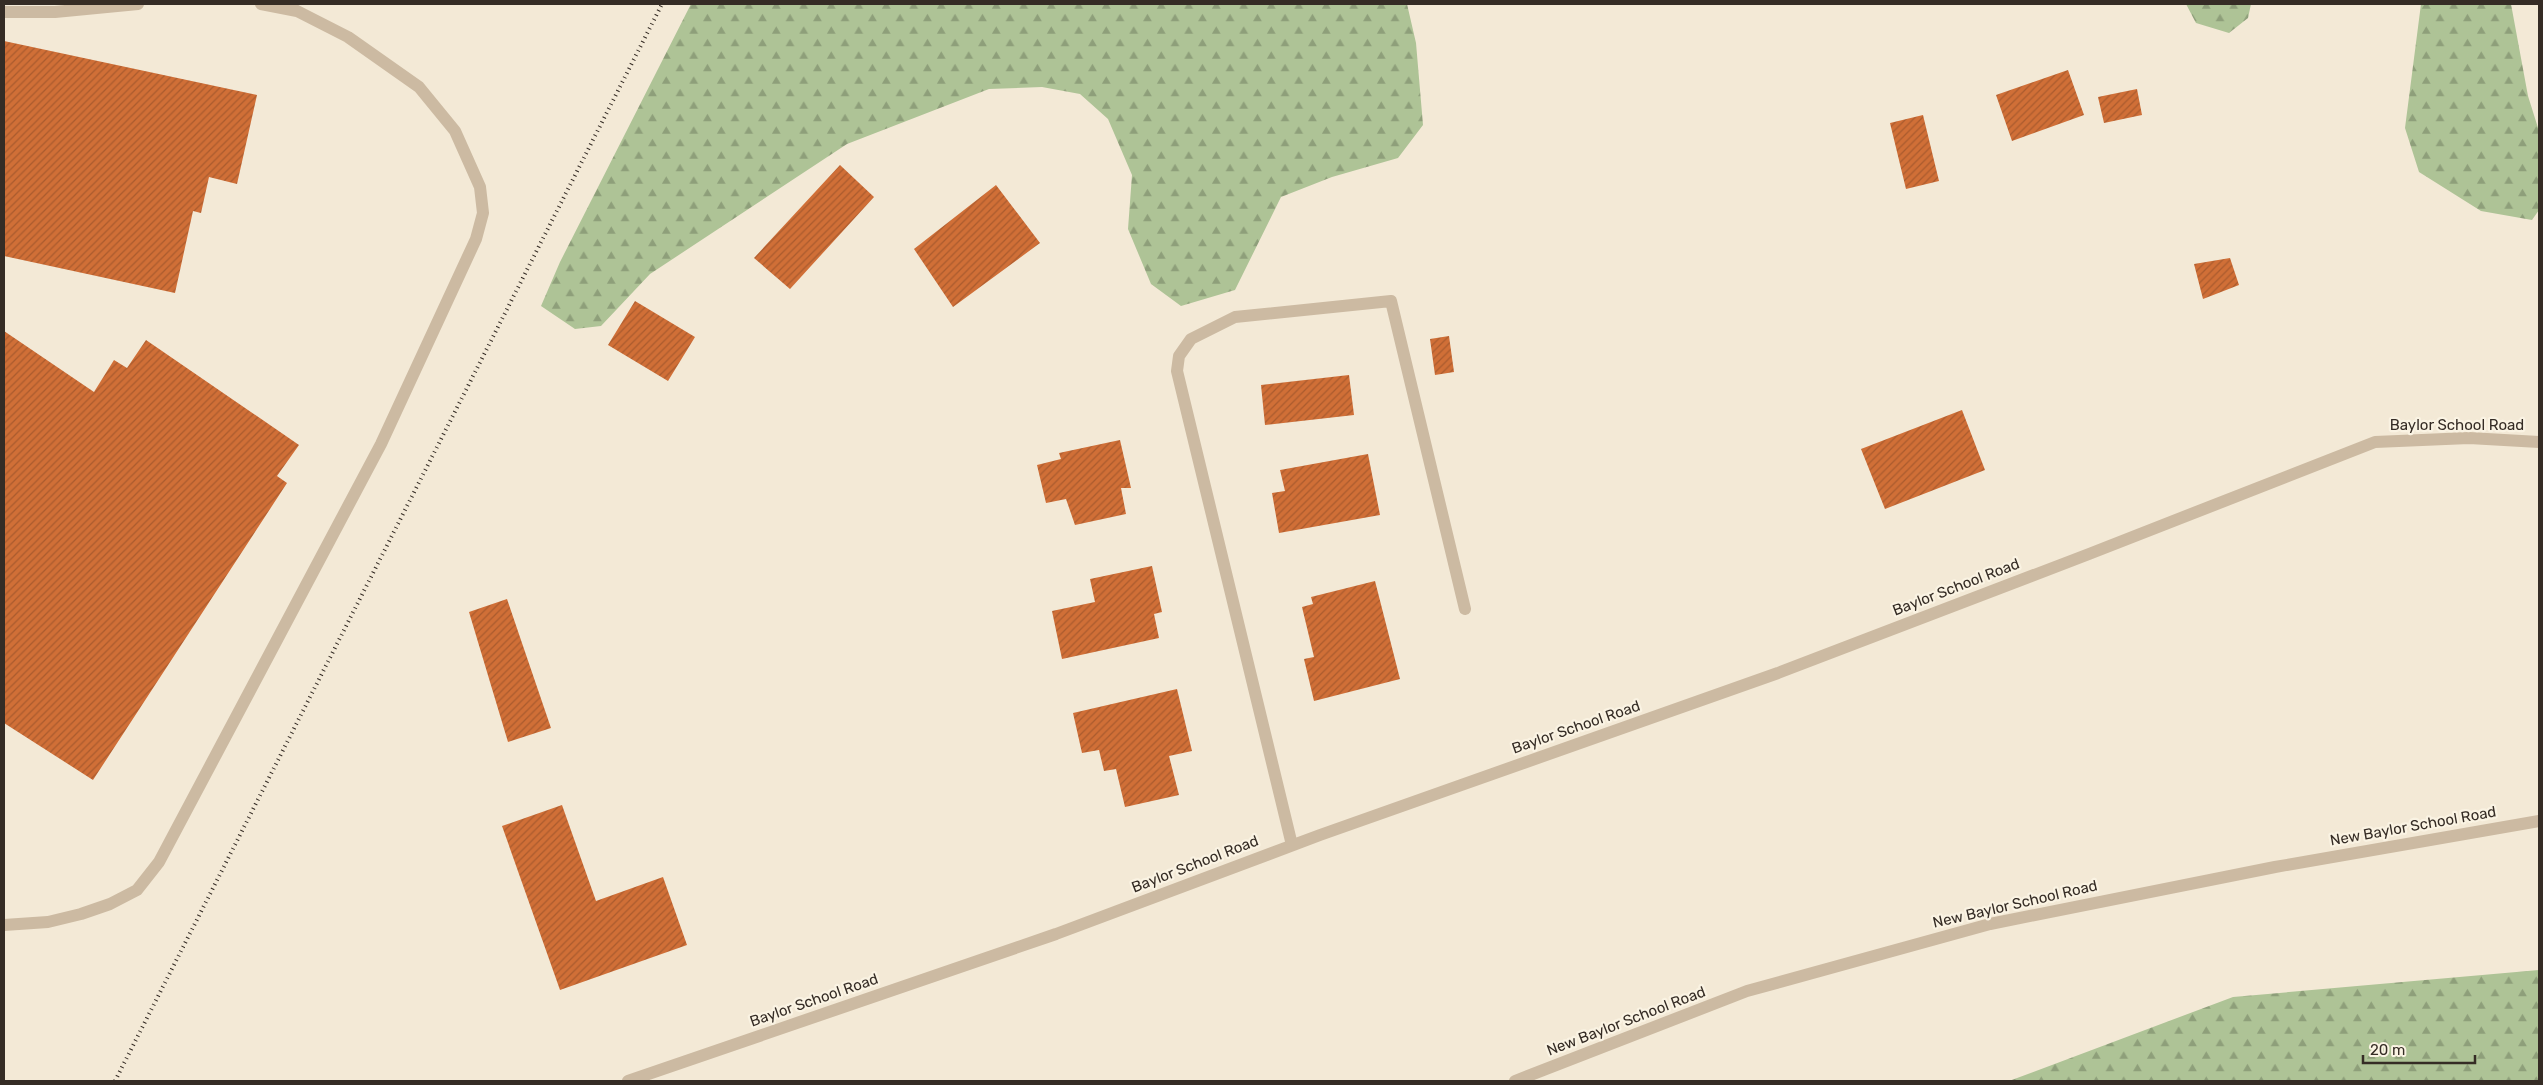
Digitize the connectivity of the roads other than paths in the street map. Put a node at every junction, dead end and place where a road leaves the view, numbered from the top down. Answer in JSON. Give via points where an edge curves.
{"nodes":[{"id":1,"x":138,"y":4,"type":"edge"},
{"id":2,"x":261,"y":4,"type":"edge"},
{"id":3,"x":4,"y":12,"type":"edge"},
{"id":4,"x":2539,"y":442,"type":"edge"},
{"id":5,"x":1465,"y":609,"type":"dead end"},
{"id":6,"x":2539,"y":821,"type":"edge"},
{"id":7,"x":1292,"y":845,"type":"junction"},
{"id":8,"x":4,"y":925,"type":"edge"},
{"id":9,"x":628,"y":1081,"type":"edge"},
{"id":10,"x":1515,"y":1081,"type":"edge"}],
"edges":[{"from":1,"to":3,"type":"street","via":[[55,12]]},
{"from":2,"to":8,"type":"street","via":[[297,11],[348,36],[419,87],[455,131],[480,187],[483,213],[476,239],[381,444],[159,862],[137,890],[110,904],[48,922]]},
{"from":4,"to":7,"type":"street","name":"Baylor School Road","via":[[2469,438],[2375,442],[1778,672]]},
{"from":5,"to":7,"type":"street","via":[[1391,301],[1235,317],[1191,339],[1179,356],[1176,371]]},
{"from":6,"to":10,"type":"street","name":"New Baylor School Road","via":[[2275,867],[1990,924],[1747,990]]},
{"from":7,"to":9,"type":"street","name":"Baylor School Road","via":[[1056,934]]}]}
